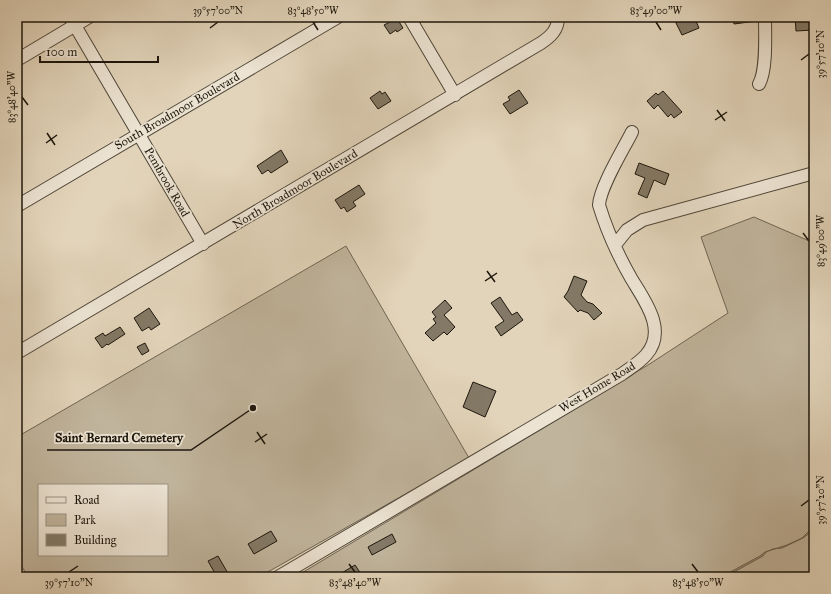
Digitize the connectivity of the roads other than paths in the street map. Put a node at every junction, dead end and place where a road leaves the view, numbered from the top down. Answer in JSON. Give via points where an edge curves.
{"nodes":[{"id":1,"x":89,"y":17,"type":"edge"},
{"id":2,"x":338,"y":17,"type":"edge"},
{"id":3,"x":409,"y":17,"type":"edge"},
{"id":4,"x":559,"y":17,"type":"edge"},
{"id":5,"x":765,"y":17,"type":"edge"},
{"id":6,"x":73,"y":21,"type":"edge"},
{"id":7,"x":17,"y":60,"type":"edge"},
{"id":8,"x":760,"y":84,"type":"dead end"},
{"id":9,"x":455,"y":95,"type":"junction"},
{"id":10,"x":632,"y":132,"type":"dead end"},
{"id":11,"x":139,"y":134,"type":"junction"},
{"id":12,"x":814,"y":174,"type":"edge"},
{"id":13,"x":17,"y":206,"type":"edge"},
{"id":14,"x":203,"y":244,"type":"junction"},
{"id":15,"x":615,"y":245,"type":"junction"},
{"id":16,"x":17,"y":353,"type":"edge"},
{"id":17,"x":278,"y":577,"type":"edge"}],
"edges":[{"from":1,"to":6,"type":"street"},
{"from":2,"to":11,"type":"street","name":"South Broadmoor Boulevard"},
{"from":3,"to":9,"type":"street"},
{"from":4,"to":9,"type":"street","name":"North Broadmoor Boulevard","via":[[556,29],[548,38]]},
{"from":5,"to":8,"type":"street"},
{"from":6,"to":7,"type":"street"},
{"from":6,"to":11,"type":"street","name":"Pembrook Road"},
{"from":9,"to":14,"type":"street","name":"North Broadmoor Boulevard"},
{"from":10,"to":15,"type":"street","name":"West Home Road","via":[[599,198],[602,216]]},
{"from":11,"to":13,"type":"street","name":"South Broadmoor Boulevard"},
{"from":11,"to":14,"type":"street","name":"Pembrook Road"},
{"from":12,"to":15,"type":"street","via":[[643,220],[627,230]]},
{"from":14,"to":16,"type":"street","name":"North Broadmoor Boulevard"},
{"from":15,"to":17,"type":"street","name":"West Home Road","via":[[630,278],[651,311],[654,340],[641,361]]}]}
